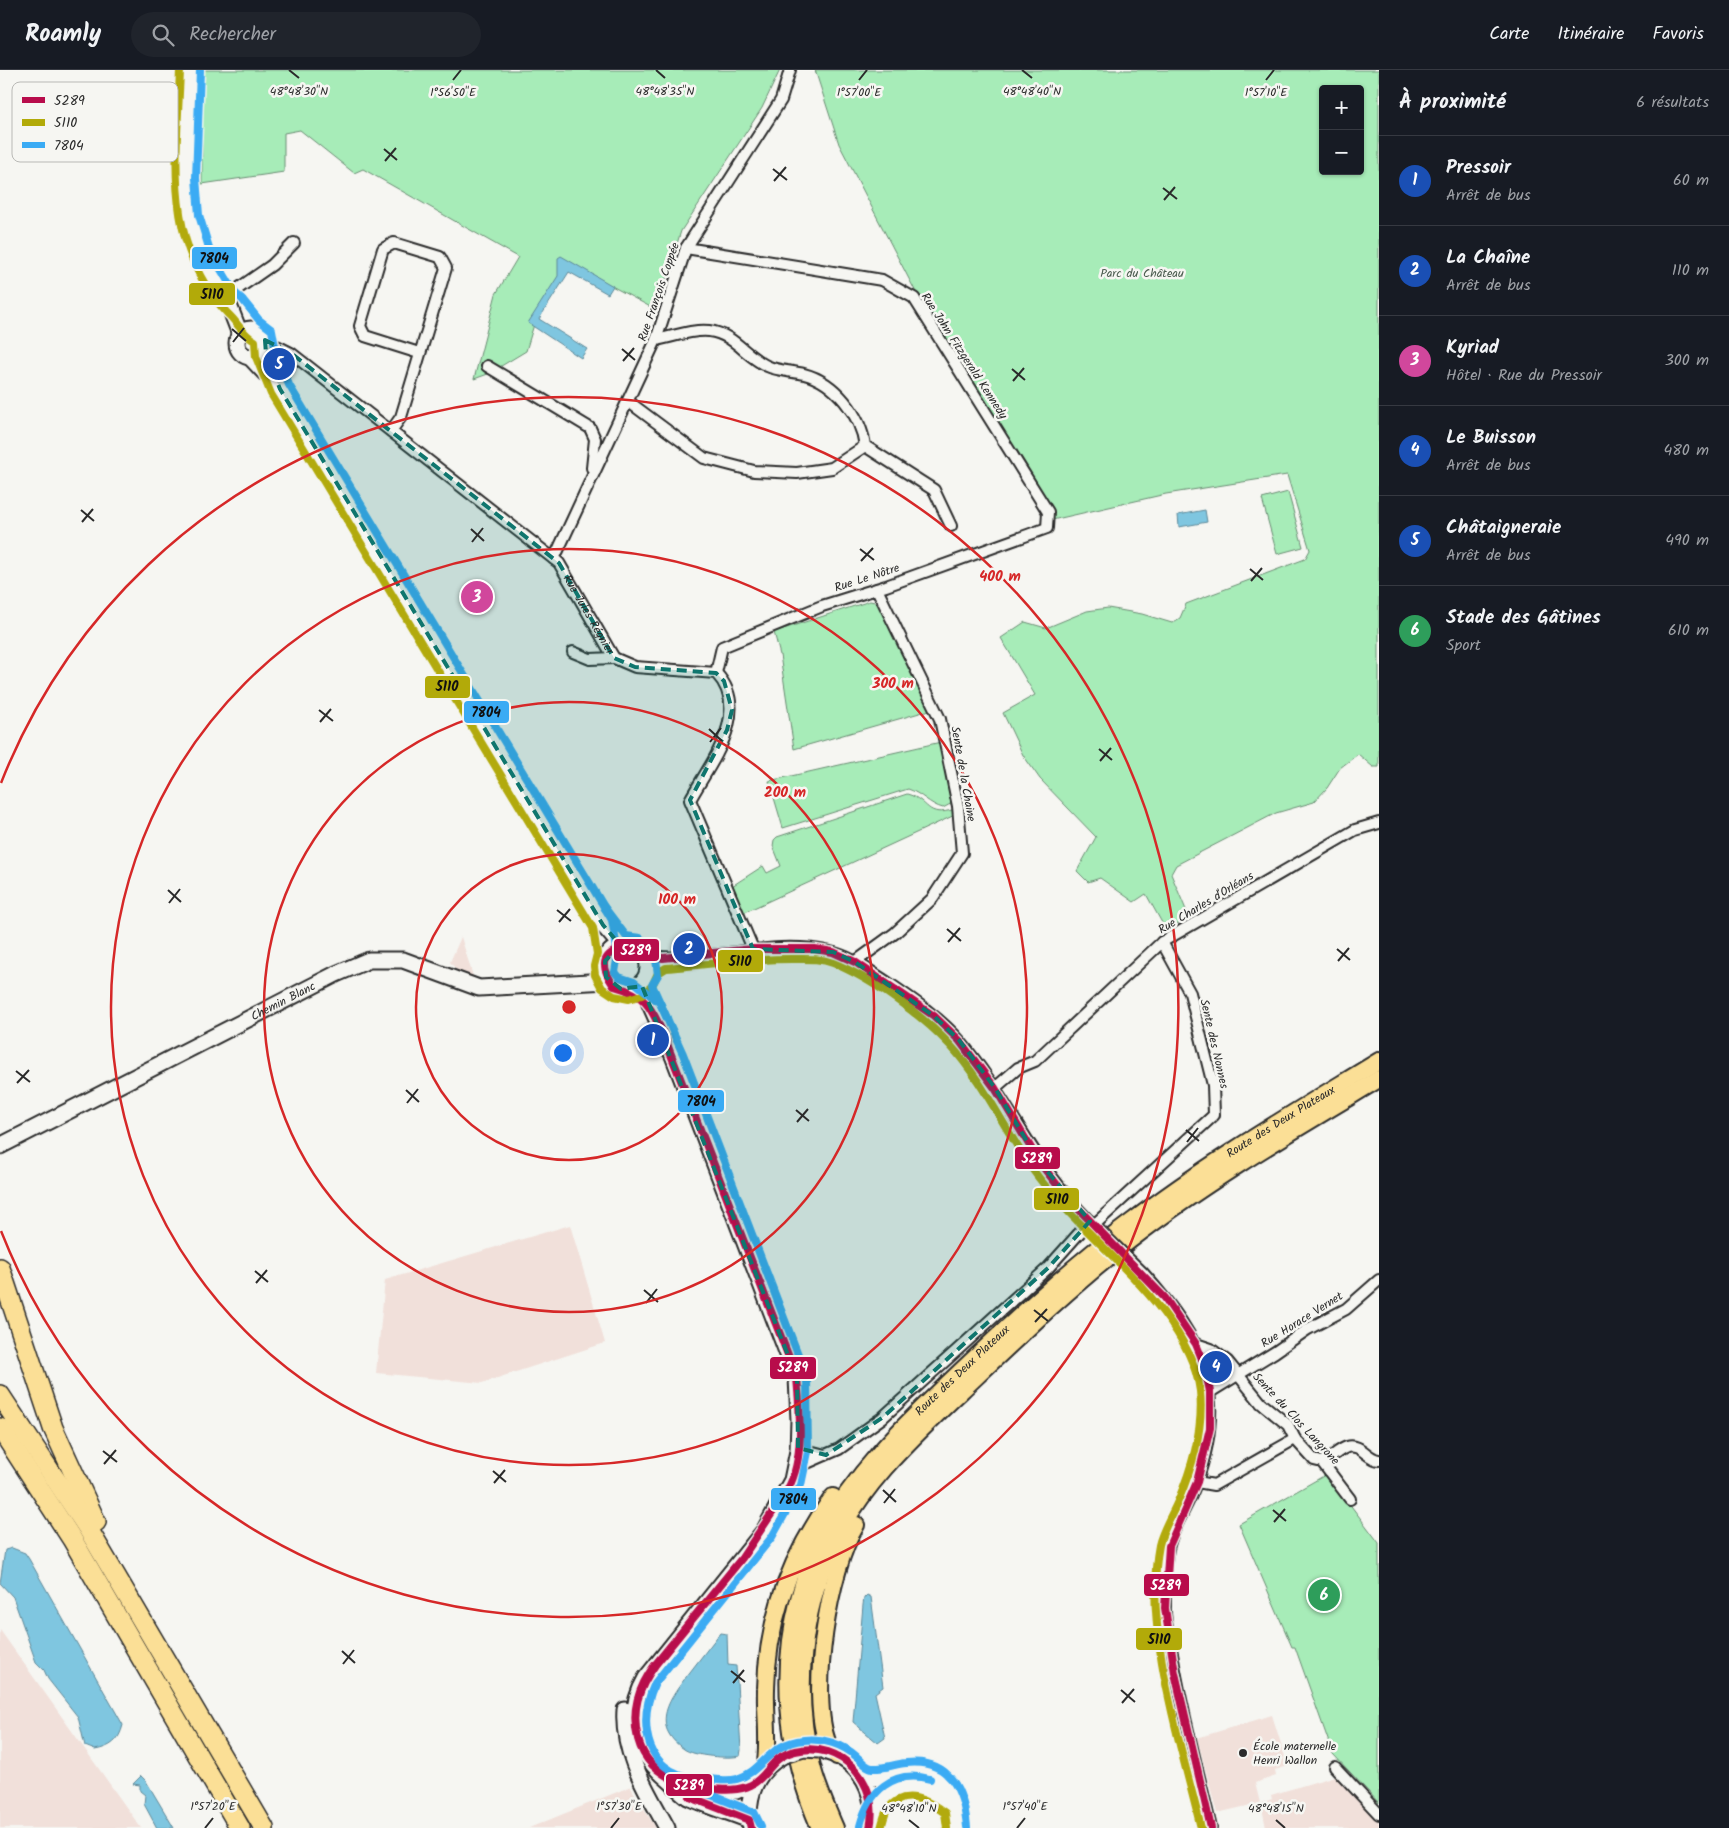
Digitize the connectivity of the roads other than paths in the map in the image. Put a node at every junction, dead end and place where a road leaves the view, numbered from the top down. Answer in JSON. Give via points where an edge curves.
{"nodes":[{"id":1,"x":190,"y":70,"type":"edge"},
{"id":2,"x":790,"y":70,"type":"edge"},
{"id":3,"x":294,"y":243,"type":"dead end"},
{"id":4,"x":686,"y":248,"type":"junction"},
{"id":5,"x":226,"y":298,"type":"junction"},
{"id":6,"x":246,"y":331,"type":"junction"},
{"id":7,"x":656,"y":340,"type":"junction"},
{"id":8,"x":265,"y":344,"type":"junction"},
{"id":9,"x":419,"y":353,"type":"junction"},
{"id":10,"x":250,"y":357,"type":"junction"},
{"id":11,"x":487,"y":366,"type":"dead end"},
{"id":12,"x":280,"y":388,"type":"junction"},
{"id":13,"x":629,"y":402,"type":"junction"},
{"id":14,"x":390,"y":431,"type":"junction"},
{"id":15,"x":865,"y":446,"type":"junction"},
{"id":16,"x":590,"y":479,"type":"junction"},
{"id":17,"x":951,"y":526,"type":"dead end"},
{"id":18,"x":1047,"y":528,"type":"joint"},
{"id":19,"x":554,"y":559,"type":"junction"},
{"id":20,"x":877,"y":589,"type":"junction"},
{"id":21,"x":573,"y":652,"type":"dead end"},
{"id":22,"x":614,"y":658,"type":"junction"},
{"id":23,"x":716,"y":673,"type":"junction"},
{"id":24,"x":1379,"y":823,"type":"edge"},
{"id":25,"x":603,"y":925,"type":"junction"},
{"id":26,"x":1162,"y":942,"type":"junction"},
{"id":27,"x":621,"y":946,"type":"junction"},
{"id":28,"x":753,"y":949,"type":"junction"},
{"id":29,"x":647,"y":962,"type":"junction"},
{"id":30,"x":855,"y":962,"type":"junction"},
{"id":31,"x":607,"y":968,"type":"junction"},
{"id":32,"x":635,"y":987,"type":"junction"},
{"id":33,"x":1379,"y":1061,"type":"edge"},
{"id":34,"x":1379,"y":1079,"type":"edge"},
{"id":35,"x":995,"y":1088,"type":"junction"},
{"id":36,"x":0,"y":1146,"type":"edge"},
{"id":37,"x":1094,"y":1225,"type":"junction"},
{"id":38,"x":0,"y":1268,"type":"edge"},
{"id":39,"x":1379,"y":1280,"type":"edge"},
{"id":40,"x":1196,"y":1344,"type":"junction"},
{"id":41,"x":998,"y":1356,"type":"junction"},
{"id":42,"x":1238,"y":1375,"type":"junction"},
{"id":43,"x":1210,"y":1392,"type":"junction"},
{"id":44,"x":0,"y":1395,"type":"edge"},
{"id":45,"x":908,"y":1422,"type":"junction"},
{"id":46,"x":0,"y":1428,"type":"edge"},
{"id":47,"x":1295,"y":1439,"type":"junction"},
{"id":48,"x":798,"y":1448,"type":"junction"},
{"id":49,"x":826,"y":1455,"type":"junction"},
{"id":50,"x":1379,"y":1460,"type":"edge"},
{"id":51,"x":1322,"y":1462,"type":"junction"},
{"id":52,"x":795,"y":1464,"type":"junction"},
{"id":53,"x":1197,"y":1482,"type":"junction"},
{"id":54,"x":1350,"y":1499,"type":"dead end"},
{"id":55,"x":120,"y":1584,"type":"junction"},
{"id":56,"x":707,"y":1600,"type":"junction"},
{"id":57,"x":837,"y":1756,"type":"junction"},
{"id":58,"x":1335,"y":1767,"type":"dead end"},
{"id":59,"x":765,"y":1770,"type":"junction"},
{"id":60,"x":862,"y":1776,"type":"junction"},
{"id":61,"x":670,"y":1782,"type":"junction"},
{"id":62,"x":755,"y":1784,"type":"junction"},
{"id":63,"x":954,"y":1807,"type":"junction"},
{"id":64,"x":1379,"y":1814,"type":"edge"},
{"id":65,"x":872,"y":1823,"type":"edge"},
{"id":66,"x":750,"y":1824,"type":"edge"},
{"id":67,"x":240,"y":1828,"type":"edge"},
{"id":68,"x":264,"y":1828,"type":"edge"},
{"id":69,"x":667,"y":1828,"type":"edge"},
{"id":70,"x":820,"y":1828,"type":"edge"},
{"id":71,"x":835,"y":1828,"type":"edge"},
{"id":72,"x":957,"y":1828,"type":"edge"},
{"id":73,"x":1211,"y":1828,"type":"edge"}],
"edges":[{"from":1,"to":5,"type":"street","via":[[186,178],[189,217],[202,255]]},
{"from":2,"to":4,"type":"street","name":"Rue François Coppée","via":[[781,100]]},
{"from":3,"to":5,"type":"street"},
{"from":4,"to":7,"type":"street","name":"Rue François Coppée"},
{"from":4,"to":18,"type":"street","name":"Rue John Fitzgerald Kennedy","via":[[882,280],[914,298],[1048,512]]},
{"from":5,"to":6,"type":"street"},
{"from":6,"to":8,"type":"street","via":[[260,332]]},
{"from":6,"to":10,"type":"street","via":[[237,342],[239,350]]},
{"from":7,"to":13,"type":"street","name":"Rue François Coppée"},
{"from":7,"to":15,"type":"street","via":[[706,330],[722,333],[766,366],[805,374],[822,382],[846,405],[863,431]]},
{"from":8,"to":10,"type":"street","via":[[259,355]]},
{"from":8,"to":12,"type":"street"},
{"from":8,"to":14,"type":"street","name":"Rue Jules Régnier","via":[[291,352]]},
{"from":9,"to":9,"type":"street","via":[[446,268],[440,257],[394,243],[384,249],[360,326],[365,336]]},
{"from":9,"to":14,"type":"street","via":[[401,417]]},
{"from":10,"to":12,"type":"street"},
{"from":11,"to":16,"type":"street","via":[[590,428],[596,448]]},
{"from":12,"to":25,"type":"street"},
{"from":13,"to":15,"type":"street","via":[[704,458],[754,471],[797,473],[832,468]]},
{"from":13,"to":16,"type":"street","name":"Rue François Coppée"},
{"from":14,"to":19,"type":"street","name":"Rue Jules Régnier"},
{"from":15,"to":17,"type":"street","via":[[934,490]]},
{"from":16,"to":19,"type":"street","name":"Rue François Coppée"},
{"from":18,"to":20,"type":"street","name":"Rue Le Nôtre"},
{"from":19,"to":22,"type":"street","name":"Rue Jules Régnier","via":[[559,562]]},
{"from":20,"to":23,"type":"street","name":"Rue Le Nôtre","via":[[822,606],[722,647]]},
{"from":20,"to":30,"type":"street","name":"Sente de la Chaine","via":[[940,719],[958,806],[962,853],[932,899],[895,933]]},
{"from":21,"to":22,"type":"street","via":[[590,658]]},
{"from":22,"to":23,"type":"street","name":"Rue Jules Régnier","via":[[635,667]]},
{"from":23,"to":28,"type":"street","via":[[730,693],[732,710],[727,730],[690,800]]},
{"from":24,"to":26,"type":"street","name":"Rue Charles d'Orléans","via":[[1355,830]]},
{"from":25,"to":27,"type":"street"},
{"from":25,"to":31,"type":"street"},
{"from":26,"to":35,"type":"street","name":"Rue Charles d'Orléans","via":[[1035,1061],[1018,1068]]},
{"from":26,"to":37,"type":"street","name":"Sente des Nonnes","via":[[1190,993],[1213,1085],[1214,1115]]},
{"from":27,"to":29,"type":"street","via":[[635,947]]},
{"from":27,"to":31,"type":"street"},
{"from":28,"to":29,"type":"street"},
{"from":28,"to":30,"type":"street","via":[[815,949],[833,952]]},
{"from":29,"to":32,"type":"street","via":[[648,974]]},
{"from":30,"to":35,"type":"street","via":[[934,1016],[960,1040]]},
{"from":31,"to":32,"type":"street","via":[[614,986]]},
{"from":31,"to":36,"type":"street","name":"Chemin Blanc","via":[[586,982],[479,988],[403,960],[369,960]]},
{"from":32,"to":48,"type":"street","via":[[651,1006],[674,1058],[797,1378]]},
{"from":33,"to":45,"type":"main road","name":"Route des Deux Plateaux","via":[[1225,1156],[1128,1224],[1053,1287]]},
{"from":34,"to":41,"type":"main road","name":"Route des Deux Plateaux","via":[[1228,1171],[1131,1239],[1061,1297]]},
{"from":35,"to":37,"type":"street","via":[[1040,1163]]},
{"from":37,"to":40,"type":"street","bridge":true,"via":[[1165,1298]]},
{"from":37,"to":49,"type":"street","name":"Sente des Nonnes","via":[[882,1418],[852,1441]]},
{"from":38,"to":55,"type":"highway","via":[[54,1428],[112,1555]]},
{"from":39,"to":42,"type":"street","name":"Rue Horace Vernet","via":[[1346,1309],[1308,1329]]},
{"from":40,"to":42,"type":"street","name":"Sente du Clos Langrone","via":[[1211,1349]]},
{"from":40,"to":43,"type":"street"},
{"from":41,"to":57,"type":"main road","via":[[986,1377],[905,1456],[872,1498],[843,1552],[822,1648],[821,1717],[828,1745]]},
{"from":41,"to":71,"type":"main road","name":"Route des Deux Plateaux","via":[[896,1454],[865,1492],[836,1540],[816,1587],[803,1658],[802,1696],[811,1764]]},
{"from":42,"to":43,"type":"street","name":"Rue Horace Vernet"},
{"from":42,"to":47,"type":"street","name":"Sente du Clos Langrone","via":[[1260,1403],[1288,1425]]},
{"from":43,"to":53,"type":"street","via":[[1210,1428]]},
{"from":44,"to":55,"type":"highway","via":[[87,1527]]},
{"from":45,"to":59,"type":"main road","via":[[888,1433],[844,1481],[795,1556],[774,1620],[768,1654]]},
{"from":45,"to":70,"type":"main road","name":"Route des Deux Plateaux","via":[[853,1482],[835,1510],[816,1546],[794,1620],[788,1657],[790,1728],[798,1768]]},
{"from":46,"to":67,"type":"highway","via":[[72,1539]]},
{"from":47,"to":51,"type":"street","name":"Sente du Clos Langrone","via":[[1314,1460]]},
{"from":47,"to":53,"type":"street","via":[[1214,1485]]},
{"from":48,"to":49,"type":"street"},
{"from":48,"to":52,"type":"street"},
{"from":49,"to":52,"type":"street","name":"Sente des Nonnes"},
{"from":50,"to":51,"type":"street","via":[[1352,1446]]},
{"from":51,"to":54,"type":"street","name":"Sente du Clos Langrone"},
{"from":52,"to":56,"type":"street","via":[[792,1480],[764,1531]]},
{"from":53,"to":73,"type":"street","via":[[1169,1546],[1165,1608],[1176,1674]]},
{"from":55,"to":68,"type":"highway"},
{"from":56,"to":61,"type":"street","via":[[652,1669],[637,1698],[634,1725],[638,1742],[647,1760]]},
{"from":56,"to":69,"type":"street","via":[[685,1614],[646,1661],[633,1680],[626,1702],[626,1742]]},
{"from":57,"to":59,"type":"street","bridge":true,"via":[[819,1750],[804,1750],[784,1755]]},
{"from":57,"to":60,"type":"street"},
{"from":58,"to":64,"type":"street"},
{"from":59,"to":62,"type":"street"},
{"from":60,"to":63,"type":"street","via":[[876,1779],[908,1773],[926,1775],[950,1791]]},
{"from":60,"to":65,"type":"street","via":[[872,1796]]},
{"from":61,"to":62,"type":"street","via":[[736,1791]]},
{"from":61,"to":66,"type":"street","via":[[687,1796]]},
{"from":62,"to":66,"type":"street","via":[[750,1800]]},
{"from":63,"to":65,"type":"street","via":[[935,1792],[913,1787],[895,1791],[879,1803]]},
{"from":63,"to":72,"type":"street"}]}
